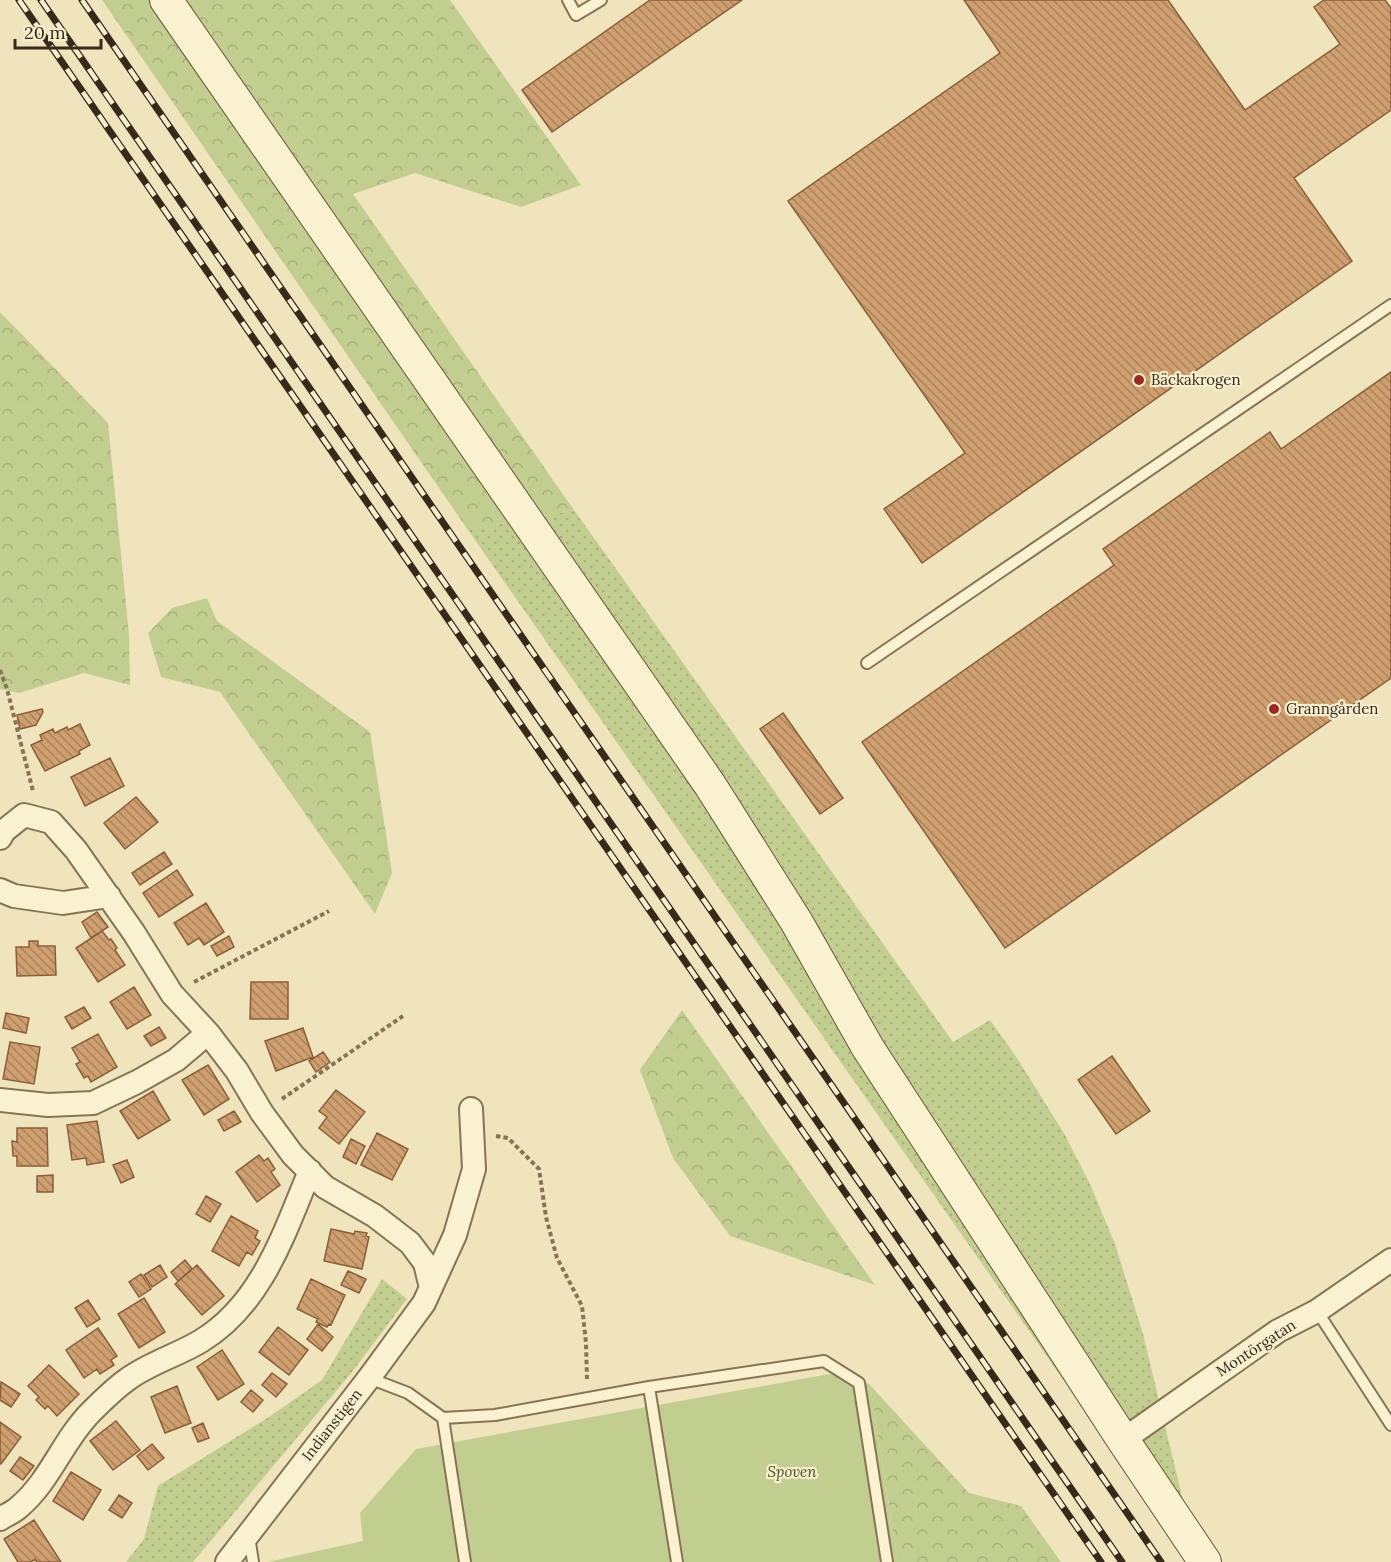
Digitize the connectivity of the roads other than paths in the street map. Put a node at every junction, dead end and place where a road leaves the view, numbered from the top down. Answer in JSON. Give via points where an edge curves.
{"nodes":[{"id":1,"x":166,"y":0,"type":"edge"},
{"id":2,"x":568,"y":0,"type":"edge"},
{"id":3,"x":601,"y":0,"type":"edge"},
{"id":4,"x":1391,"y":305,"type":"edge"},
{"id":5,"x":867,"y":663,"type":"dead end"},
{"id":6,"x":0,"y":838,"type":"edge"},
{"id":7,"x":0,"y":890,"type":"edge"},
{"id":8,"x":109,"y":896,"type":"junction"},
{"id":9,"x":208,"y":1033,"type":"junction"},
{"id":10,"x":0,"y":1100,"type":"edge"},
{"id":11,"x":471,"y":1109,"type":"dead end"},
{"id":12,"x":310,"y":1171,"type":"junction"},
{"id":13,"x":1391,"y":1260,"type":"edge"},
{"id":14,"x":431,"y":1288,"type":"junction"},
{"id":15,"x":1317,"y":1311,"type":"junction"},
{"id":16,"x":369,"y":1378,"type":"junction"},
{"id":17,"x":649,"y":1387,"type":"junction"},
{"id":18,"x":443,"y":1418,"type":"junction"},
{"id":19,"x":1391,"y":1425,"type":"edge"},
{"id":20,"x":1123,"y":1440,"type":"junction"},
{"id":21,"x":0,"y":1519,"type":"edge"},
{"id":22,"x":249,"y":1534,"type":"junction"},
{"id":23,"x":226,"y":1562,"type":"edge"},
{"id":24,"x":253,"y":1562,"type":"edge"},
{"id":25,"x":465,"y":1562,"type":"edge"},
{"id":26,"x":677,"y":1562,"type":"edge"},
{"id":27,"x":887,"y":1562,"type":"edge"},
{"id":28,"x":1205,"y":1562,"type":"edge"}],
"edges":[{"from":1,"to":20,"type":"main road","via":[[710,785],[796,921],[868,1048]]},
{"from":2,"to":3,"type":"lane","via":[[576,15]]},
{"from":4,"to":5,"type":"lane"},
{"from":6,"to":8,"type":"street","via":[[24,815],[51,822]]},
{"from":7,"to":8,"type":"street","via":[[14,896],[63,903]]},
{"from":8,"to":9,"type":"street","via":[[172,994]]},
{"from":9,"to":10,"type":"street","via":[[176,1060],[93,1103],[48,1105]]},
{"from":9,"to":12,"type":"street","via":[[293,1155]]},
{"from":11,"to":14,"type":"street","via":[[474,1169],[455,1235]]},
{"from":12,"to":14,"type":"street","via":[[325,1187],[375,1216],[410,1243],[425,1263]]},
{"from":12,"to":21,"type":"street","via":[[272,1260],[252,1294],[231,1318],[202,1340],[129,1378],[90,1413],[20,1507]]},
{"from":13,"to":15,"type":"street","name":"Montörgatan"},
{"from":14,"to":16,"type":"street"},
{"from":15,"to":19,"type":"lane"},
{"from":15,"to":20,"type":"street","name":"Montörgatan","via":[[1278,1331]]},
{"from":16,"to":18,"type":"lane","name":"Indianstigen","via":[[408,1393]]},
{"from":16,"to":22,"type":"street","name":"Indianstigen"},
{"from":17,"to":18,"type":"lane","via":[[495,1415]]},
{"from":17,"to":26,"type":"lane"},
{"from":17,"to":27,"type":"lane","via":[[824,1361],[859,1383]]},
{"from":18,"to":25,"type":"lane"},
{"from":20,"to":28,"type":"main road"},
{"from":22,"to":23,"type":"street","name":"Indianstigen"},
{"from":22,"to":24,"type":"lane"}]}
